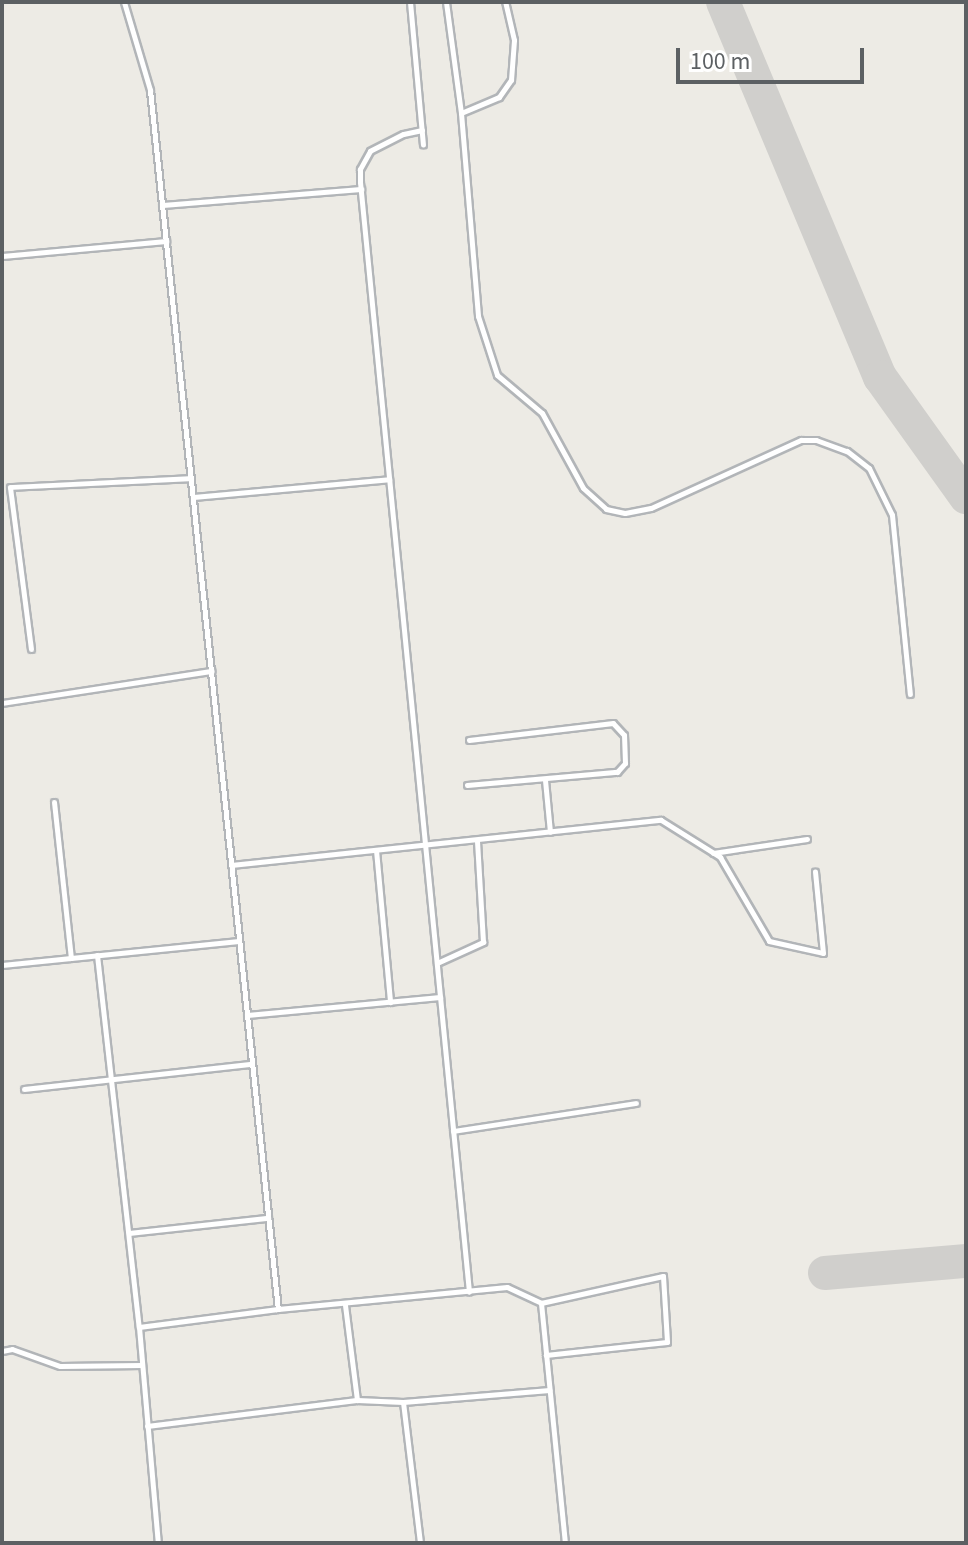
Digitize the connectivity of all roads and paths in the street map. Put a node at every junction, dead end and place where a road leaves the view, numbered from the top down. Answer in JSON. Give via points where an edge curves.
{"nodes":[{"id":1,"x":124,"y":2,"type":"edge"},
{"id":2,"x":410,"y":2,"type":"edge"},
{"id":3,"x":446,"y":2,"type":"edge"},
{"id":4,"x":505,"y":2,"type":"edge"},
{"id":5,"x":461,"y":113,"type":"junction"},
{"id":6,"x":422,"y":130,"type":"junction"},
{"id":7,"x":423,"y":144,"type":"dead end"},
{"id":8,"x":361,"y":189,"type":"junction"},
{"id":9,"x":162,"y":205,"type":"junction"},
{"id":10,"x":166,"y":241,"type":"junction"},
{"id":11,"x":2,"y":256,"type":"edge"},
{"id":12,"x":191,"y":478,"type":"junction"},
{"id":13,"x":389,"y":479,"type":"junction"},
{"id":14,"x":193,"y":497,"type":"junction"},
{"id":15,"x":31,"y":649,"type":"dead end"},
{"id":16,"x":212,"y":671,"type":"junction"},
{"id":17,"x":910,"y":694,"type":"dead end"},
{"id":18,"x":2,"y":703,"type":"edge"},
{"id":19,"x":469,"y":740,"type":"dead end"},
{"id":20,"x":545,"y":780,"type":"junction"},
{"id":21,"x":467,"y":785,"type":"dead end"},
{"id":22,"x":54,"y":802,"type":"dead end"},
{"id":23,"x":550,"y":832,"type":"junction"},
{"id":24,"x":807,"y":839,"type":"dead end"},
{"id":25,"x":477,"y":840,"type":"junction"},
{"id":26,"x":425,"y":845,"type":"junction"},
{"id":27,"x":376,"y":850,"type":"junction"},
{"id":28,"x":713,"y":853,"type":"junction"},
{"id":29,"x":231,"y":865,"type":"junction"},
{"id":30,"x":815,"y":871,"type":"dead end"},
{"id":31,"x":239,"y":941,"type":"junction"},
{"id":32,"x":97,"y":955,"type":"junction"},
{"id":33,"x":71,"y":958,"type":"junction"},
{"id":34,"x":437,"y":963,"type":"junction"},
{"id":35,"x":2,"y":965,"type":"edge"},
{"id":36,"x":440,"y":997,"type":"junction"},
{"id":37,"x":390,"y":1002,"type":"junction"},
{"id":38,"x":247,"y":1015,"type":"junction"},
{"id":39,"x":252,"y":1064,"type":"junction"},
{"id":40,"x":111,"y":1078,"type":"junction"},
{"id":41,"x":24,"y":1089,"type":"dead end"},
{"id":42,"x":636,"y":1103,"type":"dead end"},
{"id":43,"x":453,"y":1131,"type":"junction"},
{"id":44,"x":268,"y":1218,"type":"junction"},
{"id":45,"x":129,"y":1233,"type":"junction"},
{"id":46,"x":469,"y":1292,"type":"junction"},
{"id":47,"x":541,"y":1303,"type":"junction"},
{"id":48,"x":345,"y":1305,"type":"junction"},
{"id":49,"x":278,"y":1309,"type":"junction"},
{"id":50,"x":139,"y":1327,"type":"junction"},
{"id":51,"x":2,"y":1351,"type":"edge"},
{"id":52,"x":546,"y":1355,"type":"junction"},
{"id":53,"x":142,"y":1365,"type":"junction"},
{"id":54,"x":550,"y":1390,"type":"junction"},
{"id":55,"x":357,"y":1400,"type":"junction"},
{"id":56,"x":403,"y":1402,"type":"junction"},
{"id":57,"x":147,"y":1426,"type":"junction"},
{"id":58,"x":158,"y":1543,"type":"edge"},
{"id":59,"x":420,"y":1543,"type":"edge"},
{"id":60,"x":565,"y":1543,"type":"edge"}],
"edges":[{"from":1,"to":9,"type":"lane","via":[[150,90]]},
{"from":2,"to":6,"type":"lane"},
{"from":3,"to":5,"type":"lane"},
{"from":4,"to":5,"type":"lane","via":[[514,40],[511,80],[499,97]]},
{"from":5,"to":17,"type":"lane","via":[[478,316],[487,346],[497,375],[542,413],[583,488],[606,509],[625,513],[651,508],[801,440],[847,451],[869,468],[892,515]]},
{"from":6,"to":7,"type":"lane"},
{"from":6,"to":8,"type":"lane","via":[[370,151],[360,169]]},
{"from":8,"to":9,"type":"lane"},
{"from":8,"to":13,"type":"lane"},
{"from":9,"to":10,"type":"lane"},
{"from":10,"to":11,"type":"lane"},
{"from":10,"to":12,"type":"lane"},
{"from":12,"to":14,"type":"lane"},
{"from":12,"to":15,"type":"lane","via":[[10,487]]},
{"from":13,"to":14,"type":"lane"},
{"from":13,"to":26,"type":"lane"},
{"from":14,"to":16,"type":"lane"},
{"from":16,"to":18,"type":"lane"},
{"from":16,"to":29,"type":"lane"},
{"from":19,"to":20,"type":"lane","via":[[608,723],[622,730],[621,770]]},
{"from":20,"to":21,"type":"lane"},
{"from":20,"to":23,"type":"lane"},
{"from":22,"to":33,"type":"lane"},
{"from":23,"to":25,"type":"lane"},
{"from":23,"to":28,"type":"lane","via":[[661,820]]},
{"from":24,"to":28,"type":"lane"},
{"from":25,"to":26,"type":"lane"},
{"from":25,"to":34,"type":"lane","via":[[483,942]]},
{"from":26,"to":27,"type":"lane"},
{"from":26,"to":34,"type":"lane"},
{"from":27,"to":29,"type":"lane"},
{"from":27,"to":37,"type":"lane"},
{"from":28,"to":30,"type":"lane","via":[[769,941],[823,953]]},
{"from":29,"to":31,"type":"lane"},
{"from":31,"to":32,"type":"lane"},
{"from":31,"to":38,"type":"lane"},
{"from":32,"to":33,"type":"lane"},
{"from":32,"to":40,"type":"lane"},
{"from":33,"to":35,"type":"lane"},
{"from":34,"to":36,"type":"lane"},
{"from":36,"to":37,"type":"lane"},
{"from":36,"to":43,"type":"lane"},
{"from":37,"to":38,"type":"lane"},
{"from":38,"to":39,"type":"lane"},
{"from":39,"to":40,"type":"lane"},
{"from":39,"to":44,"type":"lane"},
{"from":40,"to":41,"type":"lane"},
{"from":40,"to":45,"type":"lane"},
{"from":42,"to":43,"type":"lane"},
{"from":43,"to":46,"type":"lane"},
{"from":44,"to":45,"type":"lane"},
{"from":44,"to":49,"type":"lane"},
{"from":45,"to":50,"type":"lane"},
{"from":46,"to":47,"type":"lane","via":[[507,1287]]},
{"from":46,"to":48,"type":"lane"},
{"from":47,"to":52,"type":"lane"},
{"from":47,"to":52,"type":"lane","via":[[663,1276],[667,1342]]},
{"from":48,"to":49,"type":"lane"},
{"from":48,"to":55,"type":"lane"},
{"from":49,"to":50,"type":"lane"},
{"from":50,"to":53,"type":"lane"},
{"from":51,"to":53,"type":"lane","via":[[12,1349],[60,1366]]},
{"from":52,"to":54,"type":"lane"},
{"from":53,"to":57,"type":"lane"},
{"from":54,"to":56,"type":"lane"},
{"from":54,"to":60,"type":"lane"},
{"from":55,"to":56,"type":"lane"},
{"from":55,"to":57,"type":"lane"},
{"from":56,"to":59,"type":"lane"},
{"from":57,"to":58,"type":"lane"}]}
